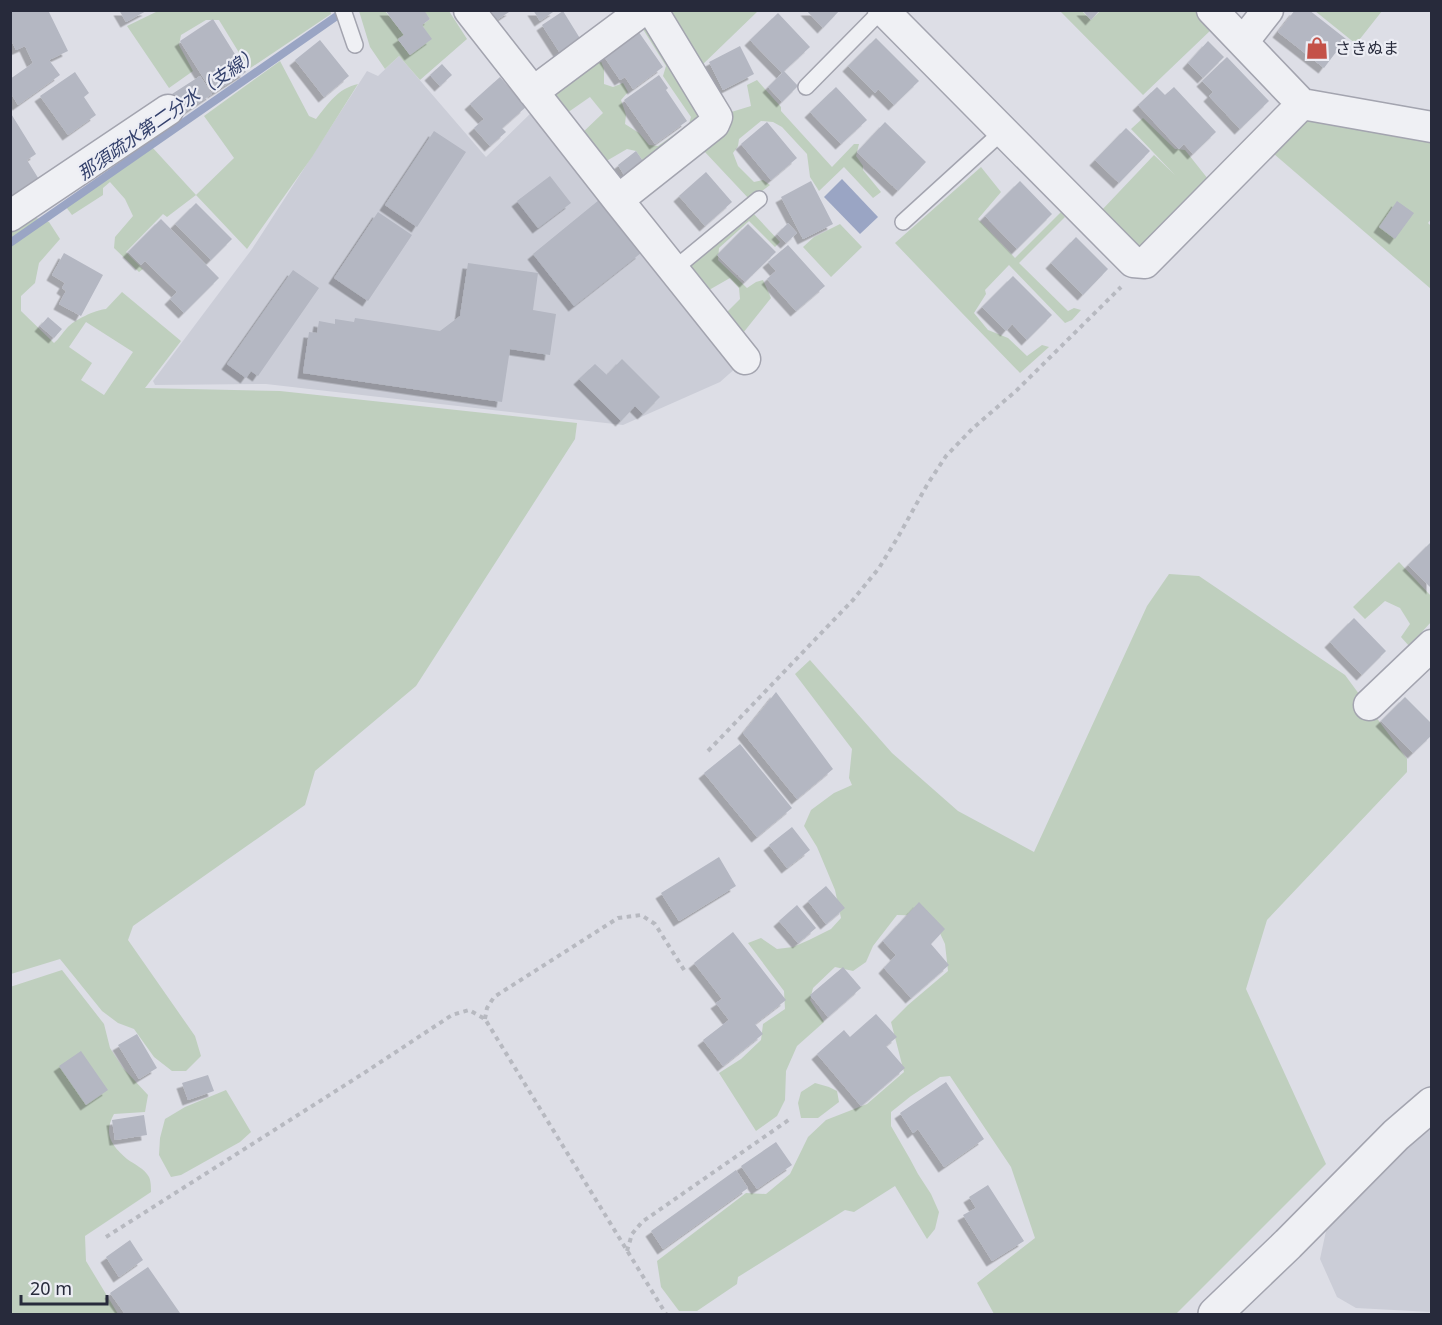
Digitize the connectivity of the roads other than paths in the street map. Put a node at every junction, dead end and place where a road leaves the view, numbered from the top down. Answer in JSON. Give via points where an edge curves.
{"nodes":[{"id":1,"x":344,"y":10,"type":"edge"},
{"id":2,"x":470,"y":10,"type":"edge"},
{"id":3,"x":644,"y":10,"type":"edge"},
{"id":4,"x":1212,"y":10,"type":"edge"},
{"id":5,"x":1268,"y":10,"type":"edge"},
{"id":6,"x":887,"y":12,"type":"edge"},
{"id":7,"x":1243,"y":42,"type":"junction"},
{"id":8,"x":355,"y":45,"type":"dead end"},
{"id":9,"x":806,"y":87,"type":"dead end"},
{"id":10,"x":533,"y":92,"type":"junction"},
{"id":11,"x":1302,"y":104,"type":"junction"},
{"id":12,"x":168,"y":110,"type":"dead end"},
{"id":13,"x":1431,"y":127,"type":"edge"},
{"id":14,"x":1003,"y":131,"type":"junction"},
{"id":15,"x":759,"y":199,"type":"dead end"},
{"id":16,"x":618,"y":200,"type":"junction"},
{"id":17,"x":10,"y":216,"type":"edge"},
{"id":18,"x":903,"y":222,"type":"dead end"},
{"id":19,"x":673,"y":270,"type":"junction"},
{"id":20,"x":745,"y":359,"type":"dead end"},
{"id":21,"x":1431,"y":645,"type":"edge"},
{"id":22,"x":1369,"y":705,"type":"dead end"},
{"id":23,"x":1431,"y":1104,"type":"edge"},
{"id":24,"x":1215,"y":1314,"type":"edge"}],
"edges":[{"from":1,"to":8,"type":"lane"},
{"from":2,"to":10,"type":"street"},
{"from":3,"to":10,"type":"street"},
{"from":3,"to":16,"type":"street","via":[[654,13],[717,117],[714,124]]},
{"from":4,"to":7,"type":"street"},
{"from":5,"to":7,"type":"street"},
{"from":6,"to":9,"type":"lane"},
{"from":6,"to":14,"type":"street"},
{"from":7,"to":11,"type":"street"},
{"from":10,"to":16,"type":"street"},
{"from":11,"to":13,"type":"street"},
{"from":11,"to":14,"type":"street","via":[[1145,263],[1133,262]]},
{"from":12,"to":17,"type":"street"},
{"from":14,"to":18,"type":"lane"},
{"from":15,"to":19,"type":"lane"},
{"from":16,"to":19,"type":"street"},
{"from":19,"to":20,"type":"street"},
{"from":21,"to":22,"type":"street"},
{"from":23,"to":24,"type":"street"}]}
